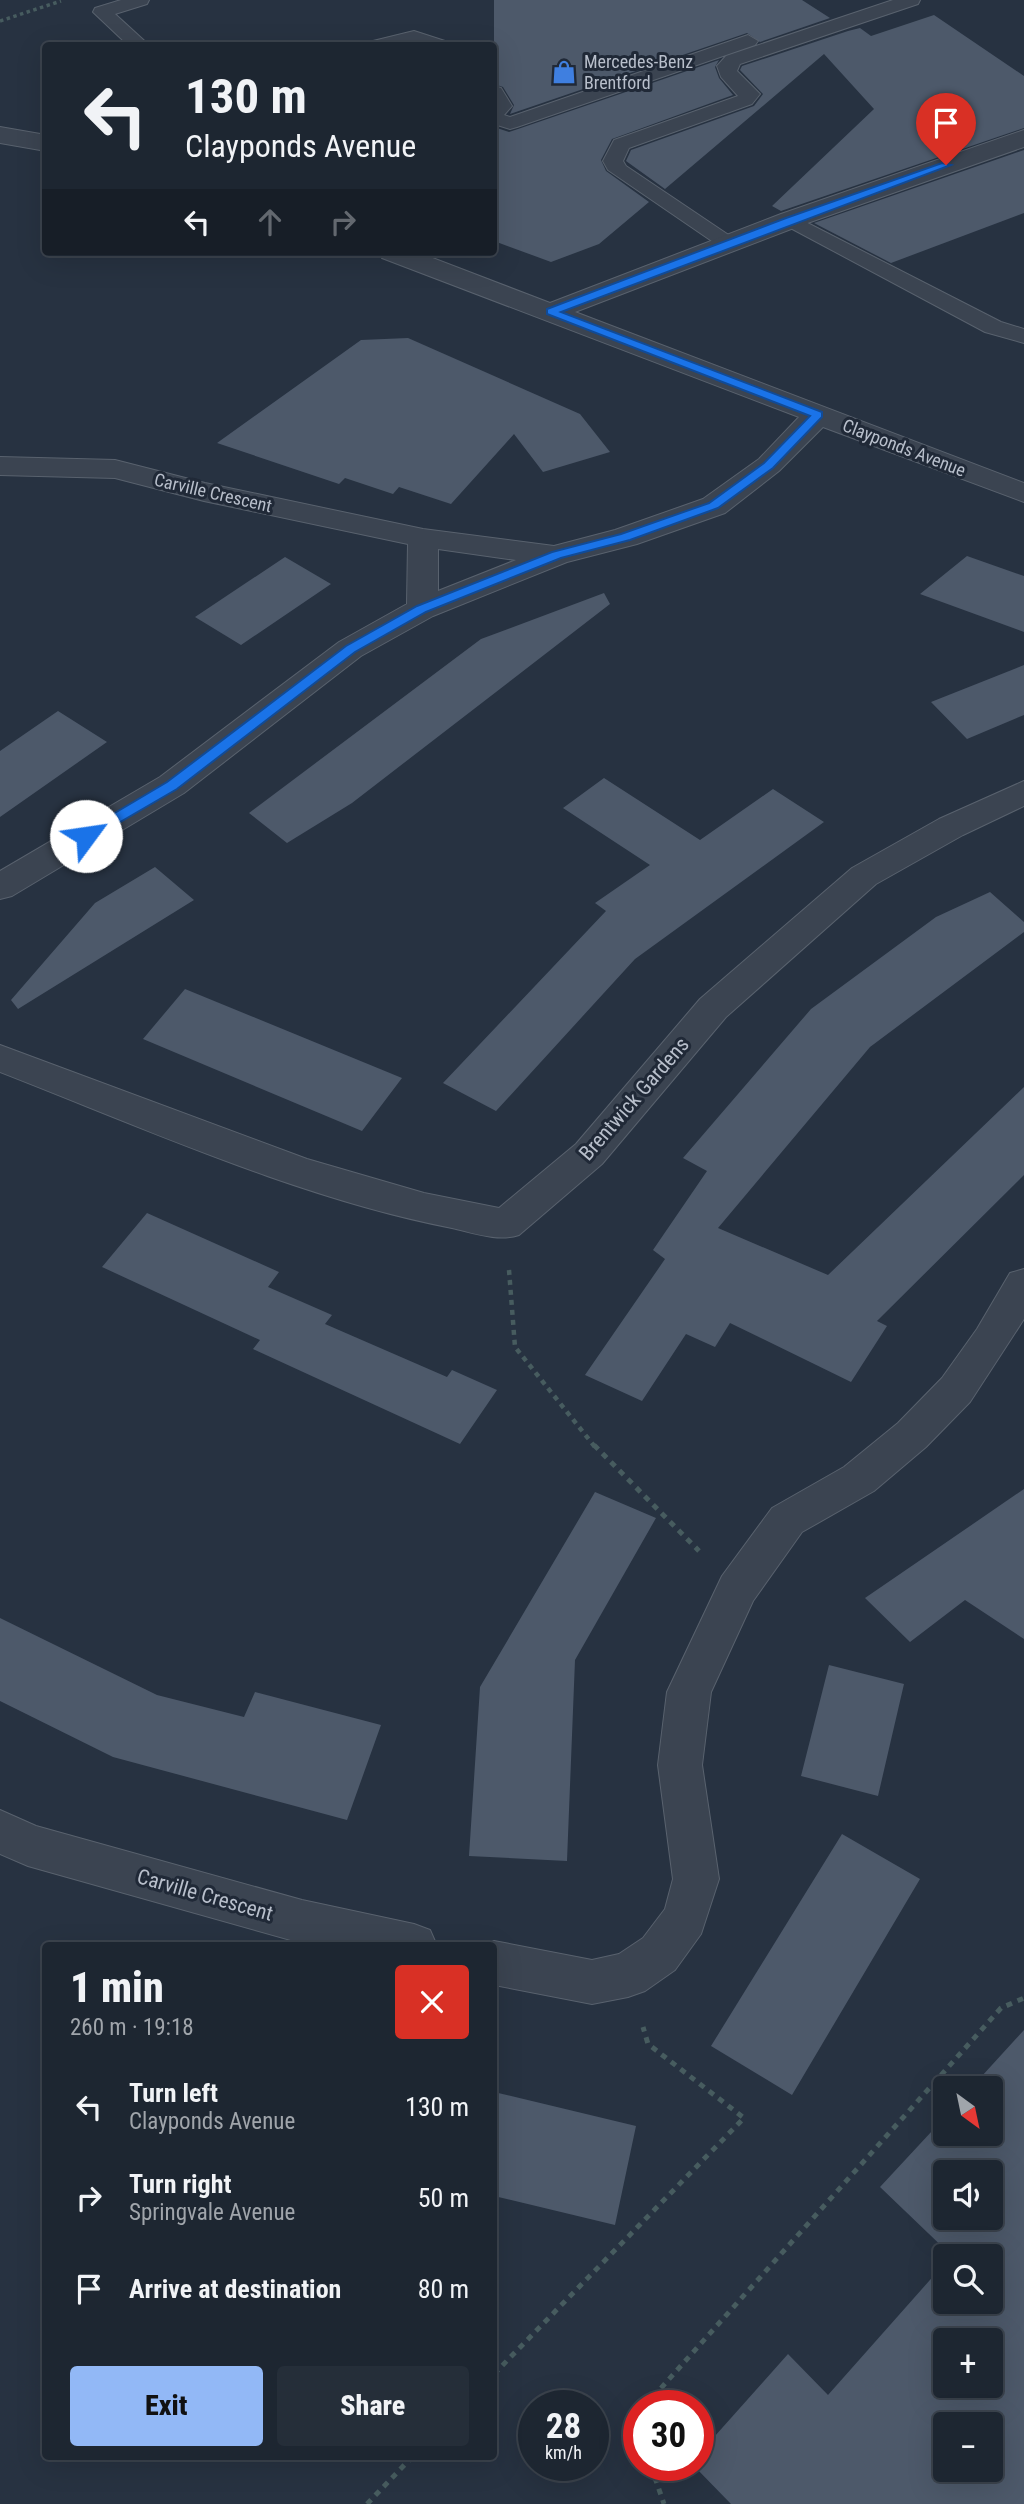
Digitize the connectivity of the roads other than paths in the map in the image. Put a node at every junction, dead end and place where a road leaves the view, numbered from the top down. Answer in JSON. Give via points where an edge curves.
{"nodes":[{"id":1,"x":140,"y":0,"type":"edge"},
{"id":2,"x":911,"y":0,"type":"edge"},
{"id":3,"x":783,"y":29,"type":"dead end"},
{"id":4,"x":136,"y":42,"type":"edge"},
{"id":5,"x":393,"y":42,"type":"edge"},
{"id":6,"x":429,"y":42,"type":"edge"},
{"id":7,"x":497,"y":119,"type":"edge"},
{"id":8,"x":0,"y":135,"type":"edge"},
{"id":9,"x":1024,"y":138,"type":"edge"},
{"id":10,"x":42,"y":142,"type":"edge"},
{"id":11,"x":790,"y":220,"type":"junction"},
{"id":12,"x":729,"y":244,"type":"junction"},
{"id":13,"x":403,"y":256,"type":"edge"},
{"id":14,"x":551,"y":312,"type":"junction"},
{"id":15,"x":1024,"y":336,"type":"edge"},
{"id":16,"x":818,"y":415,"type":"junction"},
{"id":17,"x":0,"y":466,"type":"edge"},
{"id":18,"x":1024,"y":494,"type":"edge"},
{"id":19,"x":424,"y":538,"type":"junction"},
{"id":20,"x":556,"y":555,"type":"junction"},
{"id":21,"x":422,"y":609,"type":"junction"},
{"id":22,"x":1024,"y":792,"type":"edge"},
{"id":23,"x":0,"y":887,"type":"edge"},
{"id":24,"x":0,"y":1058,"type":"edge"},
{"id":25,"x":1024,"y":1284,"type":"edge"},
{"id":26,"x":0,"y":1831,"type":"edge"},
{"id":27,"x":395,"y":1942,"type":"edge"},
{"id":28,"x":497,"y":1964,"type":"edge"}],
"edges":[{"from":1,"to":4,"type":"lane","via":[[102,12]]},
{"from":2,"to":12,"type":"lane","via":[[733,60],[728,73],[750,93],[745,100],[621,144],[613,161],[618,170]]},
{"from":3,"to":7,"type":"lane","via":[[510,123]]},
{"from":5,"to":6,"type":"lane","via":[[414,37]]},
{"from":8,"to":10,"type":"street"},
{"from":9,"to":11,"type":"street"},
{"from":11,"to":12,"type":"street"},
{"from":11,"to":15,"type":"lane","via":[[993,327]]},
{"from":12,"to":14,"type":"street"},
{"from":13,"to":14,"type":"street","name":"Clayponds Avenue"},
{"from":14,"to":16,"type":"street","name":"Clayponds Avenue"},
{"from":16,"to":18,"type":"street","name":"Clayponds Avenue"},
{"from":16,"to":20,"type":"street","via":[[769,465],[714,506],[626,537]]},
{"from":17,"to":19,"type":"street","name":"Carville Crescent","via":[[115,469]]},
{"from":19,"to":20,"type":"street","name":"Carville Crescent"},
{"from":19,"to":21,"type":"street"},
{"from":20,"to":21,"type":"street"},
{"from":21,"to":23,"type":"street","via":[[351,649],[172,785]]},
{"from":22,"to":24,"type":"street","name":"Brentwick Gardens","via":[[864,876],[713,1008],[589,1154],[506,1224],[424,1208],[298,1171]]},
{"from":25,"to":28,"type":"street","via":[[956,1390],[859,1479],[787,1520],[737,1589],[689,1692],[680,1765],[696,1879],[685,1919],[659,1954],[628,1975],[592,1982]]},
{"from":26,"to":27,"type":"street","name":"Carville Crescent","via":[[28,1845],[302,1922]]}]}
